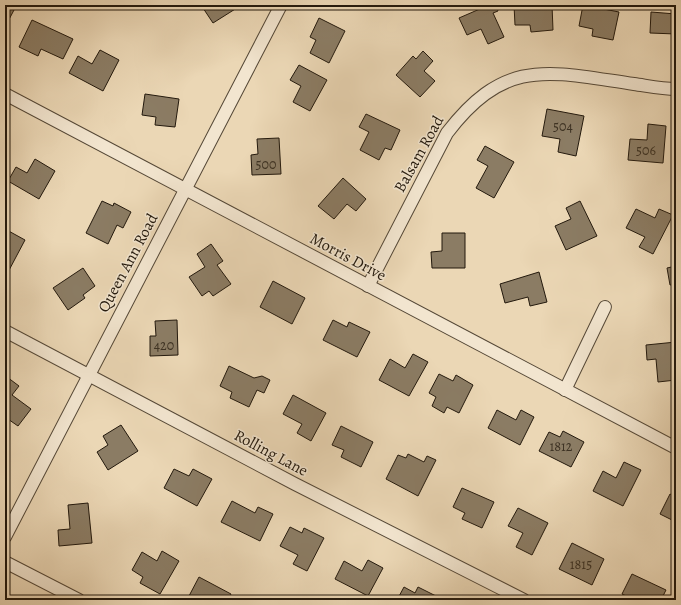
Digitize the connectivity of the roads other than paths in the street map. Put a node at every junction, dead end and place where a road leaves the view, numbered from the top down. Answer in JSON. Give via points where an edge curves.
{"nodes":[{"id":1,"x":280,"y":5,"type":"edge"},
{"id":2,"x":676,"y":89,"type":"edge"},
{"id":3,"x":5,"y":94,"type":"edge"},
{"id":4,"x":184,"y":189,"type":"junction"},
{"id":5,"x":368,"y":286,"type":"junction"},
{"id":6,"x":605,"y":307,"type":"dead end"},
{"id":7,"x":5,"y":331,"type":"edge"},
{"id":8,"x":88,"y":374,"type":"junction"},
{"id":9,"x":565,"y":390,"type":"junction"},
{"id":10,"x":676,"y":448,"type":"edge"},
{"id":11,"x":5,"y":537,"type":"edge"},
{"id":12,"x":5,"y":562,"type":"edge"},
{"id":13,"x":78,"y":600,"type":"edge"},
{"id":14,"x":524,"y":600,"type":"edge"}],
"edges":[{"from":1,"to":4,"type":"street","name":"Queen Ann Road"},
{"from":2,"to":5,"type":"street","name":"Balsam Road","via":[[557,73],[531,74],[498,85],[479,97],[446,133]]},
{"from":3,"to":4,"type":"street","name":"Morris Drive"},
{"from":4,"to":5,"type":"street","name":"Morris Drive"},
{"from":4,"to":8,"type":"street","name":"Queen Ann Road"},
{"from":5,"to":9,"type":"street","name":"Morris Drive"},
{"from":6,"to":9,"type":"street"},
{"from":7,"to":8,"type":"street","name":"Rolling Lane"},
{"from":8,"to":11,"type":"street","name":"Queen Ann Road"},
{"from":8,"to":14,"type":"street","name":"Rolling Lane","via":[[295,484]]},
{"from":9,"to":10,"type":"street","name":"Morris Drive"},
{"from":12,"to":13,"type":"street"}]}
